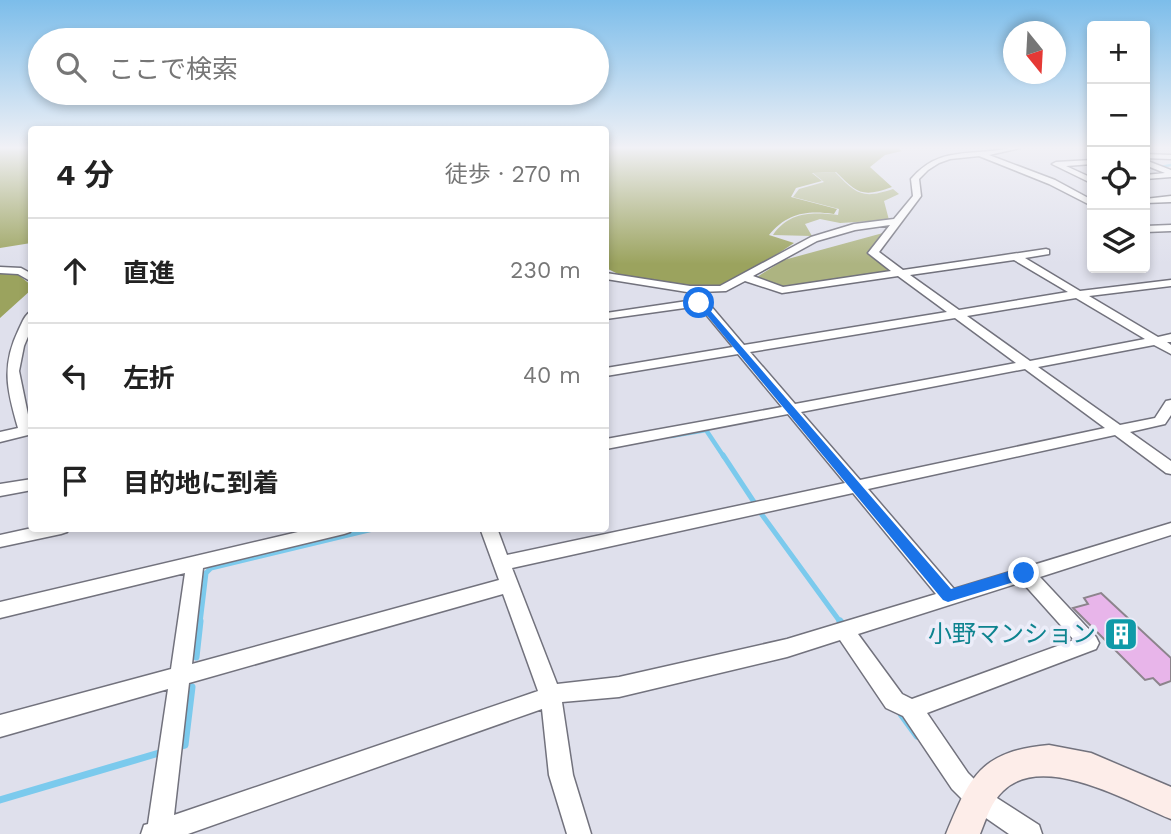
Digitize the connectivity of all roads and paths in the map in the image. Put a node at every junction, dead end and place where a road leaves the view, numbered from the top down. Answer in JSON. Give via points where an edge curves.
{"nodes":[{"id":1,"x":916,"y":187,"type":"edge"},
{"id":2,"x":1061,"y":187,"type":"edge"},
{"id":3,"x":1171,"y":199,"type":"edge"},
{"id":4,"x":1087,"y":201,"type":"edge"},
{"id":5,"x":1150,"y":201,"type":"edge"},
{"id":6,"x":894,"y":222,"type":"junction"},
{"id":7,"x":1150,"y":229,"type":"edge"},
{"id":8,"x":1168,"y":229,"type":"edge"},
{"id":9,"x":1046,"y":251,"type":"dead end"},
{"id":10,"x":1015,"y":256,"type":"junction"},
{"id":11,"x":0,"y":270,"type":"edge"},
{"id":12,"x":901,"y":274,"type":"junction"},
{"id":13,"x":28,"y":276,"type":"edge"},
{"id":14,"x":609,"y":276,"type":"edge"},
{"id":15,"x":748,"y":278,"type":"junction"},
{"id":16,"x":1171,"y":283,"type":"edge"},
{"id":17,"x":690,"y":289,"type":"junction"},
{"id":18,"x":1078,"y":294,"type":"junction"},
{"id":19,"x":699,"y":303,"type":"junction"},
{"id":20,"x":956,"y":314,"type":"junction"},
{"id":21,"x":609,"y":316,"type":"edge"},
{"id":22,"x":28,"y":322,"type":"edge"},
{"id":23,"x":1171,"y":338,"type":"edge"},
{"id":24,"x":1156,"y":342,"type":"junction"},
{"id":25,"x":739,"y":349,"type":"junction"},
{"id":26,"x":1171,"y":350,"type":"edge"},
{"id":27,"x":1026,"y":365,"type":"junction"},
{"id":28,"x":609,"y":371,"type":"edge"},
{"id":29,"x":1171,"y":404,"type":"edge"},
{"id":30,"x":790,"y":409,"type":"junction"},
{"id":31,"x":28,"y":426,"type":"edge"},
{"id":32,"x":28,"y":429,"type":"edge"},
{"id":33,"x":1118,"y":430,"type":"junction"},
{"id":34,"x":0,"y":438,"type":"edge"},
{"id":35,"x":609,"y":443,"type":"edge"},
{"id":36,"x":1171,"y":468,"type":"edge"},
{"id":37,"x":28,"y":485,"type":"edge"},
{"id":38,"x":856,"y":486,"type":"junction"},
{"id":39,"x":0,"y":490,"type":"edge"},
{"id":40,"x":1171,"y":529,"type":"edge"},
{"id":41,"x":41,"y":532,"type":"edge"},
{"id":42,"x":326,"y":532,"type":"edge"},
{"id":43,"x":489,"y":532,"type":"edge"},
{"id":44,"x":0,"y":541,"type":"edge"},
{"id":45,"x":195,"y":562,"type":"junction"},
{"id":46,"x":501,"y":563,"type":"junction"},
{"id":47,"x":1024,"y":573,"type":"junction"},
{"id":48,"x":509,"y":585,"type":"junction"},
{"id":49,"x":948,"y":596,"type":"junction"},
{"id":50,"x":0,"y":610,"type":"edge"},
{"id":51,"x":844,"y":630,"type":"junction"},
{"id":52,"x":183,"y":675,"type":"junction"},
{"id":53,"x":551,"y":696,"type":"junction"},
{"id":54,"x":911,"y":709,"type":"junction"},
{"id":55,"x":0,"y":726,"type":"edge"},
{"id":56,"x":978,"y":799,"type":"junction"},
{"id":57,"x":1171,"y":803,"type":"edge"},
{"id":58,"x":158,"y":833,"type":"edge"},
{"id":59,"x":579,"y":834,"type":"edge"},
{"id":60,"x":963,"y":834,"type":"edge"},
{"id":61,"x":1030,"y":834,"type":"edge"}],
"edges":[{"from":1,"to":6,"type":"street","via":[[917,196]]},
{"from":2,"to":4,"type":"street"},
{"from":3,"to":5,"type":"street"},
{"from":6,"to":12,"type":"street","via":[[873,253]]},
{"from":6,"to":15,"type":"street","via":[[814,239]]},
{"from":7,"to":8,"type":"street"},
{"from":9,"to":10,"type":"street"},
{"from":10,"to":12,"type":"street"},
{"from":10,"to":18,"type":"street"},
{"from":11,"to":13,"type":"street"},
{"from":12,"to":15,"type":"street","via":[[782,290]]},
{"from":12,"to":20,"type":"street"},
{"from":14,"to":17,"type":"street"},
{"from":15,"to":17,"type":"street","via":[[729,288]]},
{"from":16,"to":18,"type":"street"},
{"from":17,"to":19,"type":"street"},
{"from":18,"to":20,"type":"street"},
{"from":18,"to":24,"type":"street"},
{"from":19,"to":21,"type":"street"},
{"from":19,"to":25,"type":"street"},
{"from":20,"to":25,"type":"street"},
{"from":20,"to":27,"type":"street"},
{"from":22,"to":31,"type":"street","via":[[12,356],[10,373]]},
{"from":23,"to":24,"type":"street"},
{"from":24,"to":26,"type":"street"},
{"from":24,"to":27,"type":"street"},
{"from":25,"to":28,"type":"street"},
{"from":25,"to":30,"type":"street"},
{"from":27,"to":30,"type":"street"},
{"from":27,"to":33,"type":"street"},
{"from":29,"to":33,"type":"street","via":[[1160,421]]},
{"from":30,"to":35,"type":"street"},
{"from":30,"to":38,"type":"street"},
{"from":32,"to":34,"type":"street"},
{"from":33,"to":36,"type":"street"},
{"from":33,"to":38,"type":"street"},
{"from":37,"to":39,"type":"street"},
{"from":38,"to":46,"type":"street"},
{"from":38,"to":49,"type":"street"},
{"from":40,"to":47,"type":"street"},
{"from":41,"to":44,"type":"street"},
{"from":42,"to":45,"type":"street"},
{"from":43,"to":46,"type":"street"},
{"from":45,"to":50,"type":"street"},
{"from":45,"to":52,"type":"street"},
{"from":46,"to":48,"type":"street"},
{"from":47,"to":49,"type":"street"},
{"from":47,"to":54,"type":"street","via":[[1089,643]]},
{"from":48,"to":52,"type":"street"},
{"from":48,"to":53,"type":"street"},
{"from":49,"to":51,"type":"street"},
{"from":51,"to":53,"type":"street","via":[[776,651],[619,687]]},
{"from":51,"to":54,"type":"street","via":[[894,701]]},
{"from":52,"to":55,"type":"street"},
{"from":52,"to":58,"type":"street"},
{"from":53,"to":58,"type":"street"},
{"from":53,"to":59,"type":"street","via":[[561,775]]},
{"from":54,"to":56,"type":"street"},
{"from":56,"to":57,"type":"street","via":[[991,779],[1021,763],[1065,761]]},
{"from":56,"to":60,"type":"street"},
{"from":56,"to":61,"type":"street"}]}
